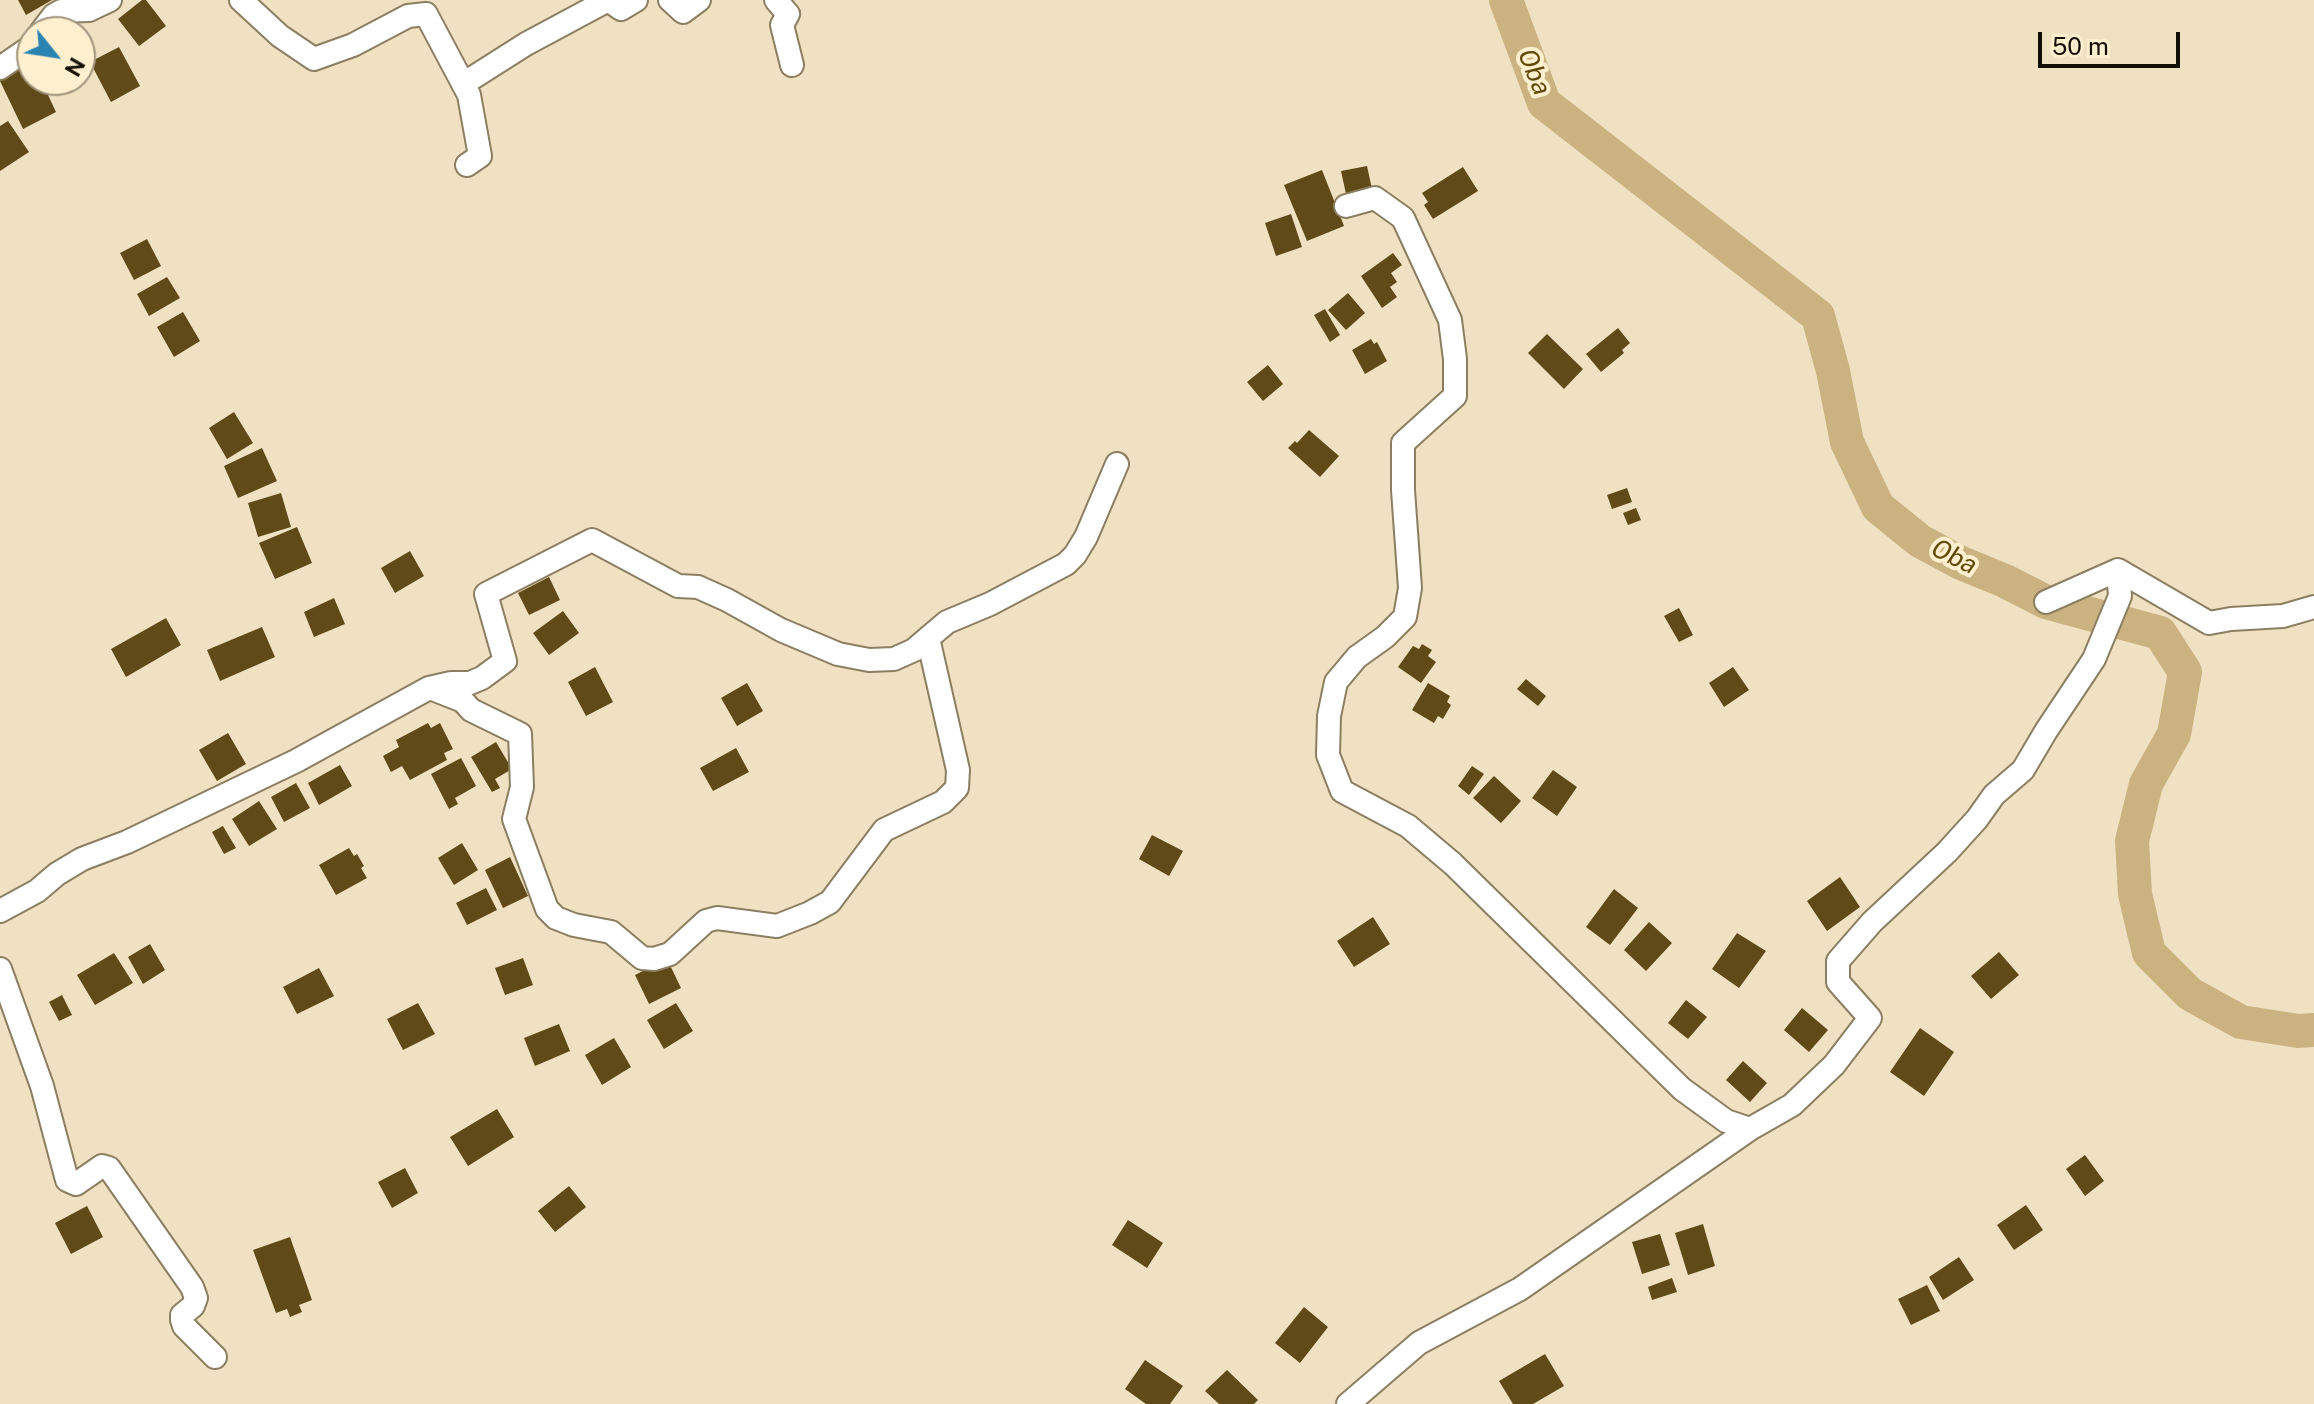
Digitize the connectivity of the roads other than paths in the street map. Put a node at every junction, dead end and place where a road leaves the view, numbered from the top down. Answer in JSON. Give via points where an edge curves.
{"nodes":[{"id":1,"x":110,"y":0,"type":"edge"},
{"id":2,"x":241,"y":0,"type":"edge"},
{"id":3,"x":608,"y":0,"type":"edge"},
{"id":4,"x":636,"y":0,"type":"edge"},
{"id":5,"x":670,"y":0,"type":"edge"},
{"id":6,"x":699,"y":0,"type":"edge"},
{"id":7,"x":776,"y":0,"type":"edge"},
{"id":8,"x":53,"y":16,"type":"edge"},
{"id":9,"x":792,"y":65,"type":"dead end"},
{"id":10,"x":463,"y":84,"type":"junction"},
{"id":11,"x":467,"y":165,"type":"dead end"},
{"id":12,"x":1346,"y":206,"type":"dead end"},
{"id":13,"x":1117,"y":464,"type":"dead end"},
{"id":14,"x":2118,"y":570,"type":"junction"},
{"id":15,"x":2046,"y":602,"type":"dead end"},
{"id":16,"x":2314,"y":607,"type":"edge"},
{"id":17,"x":928,"y":638,"type":"junction"},
{"id":18,"x":429,"y":688,"type":"junction"},
{"id":19,"x":0,"y":911,"type":"edge"},
{"id":20,"x":0,"y":969,"type":"edge"},
{"id":21,"x":1750,"y":1129,"type":"junction"},
{"id":22,"x":215,"y":1357,"type":"dead end"},
{"id":23,"x":1348,"y":1404,"type":"edge"}],
"edges":[{"from":1,"to":8,"type":"street"},
{"from":2,"to":10,"type":"street","via":[[314,59],[408,16],[426,14]]},
{"from":3,"to":4,"type":"street","via":[[621,9]]},
{"from":3,"to":10,"type":"street"},
{"from":5,"to":6,"type":"street","via":[[683,12]]},
{"from":7,"to":9,"type":"street","via":[[788,14],[782,32]]},
{"from":10,"to":11,"type":"street","via":[[480,156]]},
{"from":12,"to":21,"type":"street","via":[[1375,198],[1403,218],[1450,320],[1455,396],[1403,443],[1410,588],[1405,617],[1336,682],[1328,755],[1342,791],[1419,835],[1529,935],[1682,1089],[1726,1121]]},
{"from":13,"to":17,"type":"street","via":[[1086,537],[1066,564],[947,622]]},
{"from":14,"to":15,"type":"street"},
{"from":14,"to":16,"type":"street","via":[[2209,623],[2283,616]]},
{"from":14,"to":21,"type":"street","via":[[2120,596],[2094,659],[2023,770],[1838,961],[1838,982],[1870,1018],[1834,1065],[1792,1105]]},
{"from":17,"to":18,"type":"street","via":[[894,659],[838,654],[698,587],[678,586],[592,540],[486,594],[505,661],[470,683]]},
{"from":17,"to":18,"type":"street","via":[[958,770],[957,788],[943,802],[884,830],[830,902],[777,926],[706,921],[670,954],[654,959],[642,958],[611,932],[574,925],[547,909],[514,819],[522,787],[520,734]]},
{"from":18,"to":19,"type":"street","via":[[296,761],[82,859]]},
{"from":20,"to":22,"type":"street","via":[[42,1086],[67,1180],[76,1184],[102,1166],[109,1168],[192,1287],[196,1298],[182,1320]]},
{"from":21,"to":23,"type":"street","via":[[1520,1289],[1419,1343]]}]}
